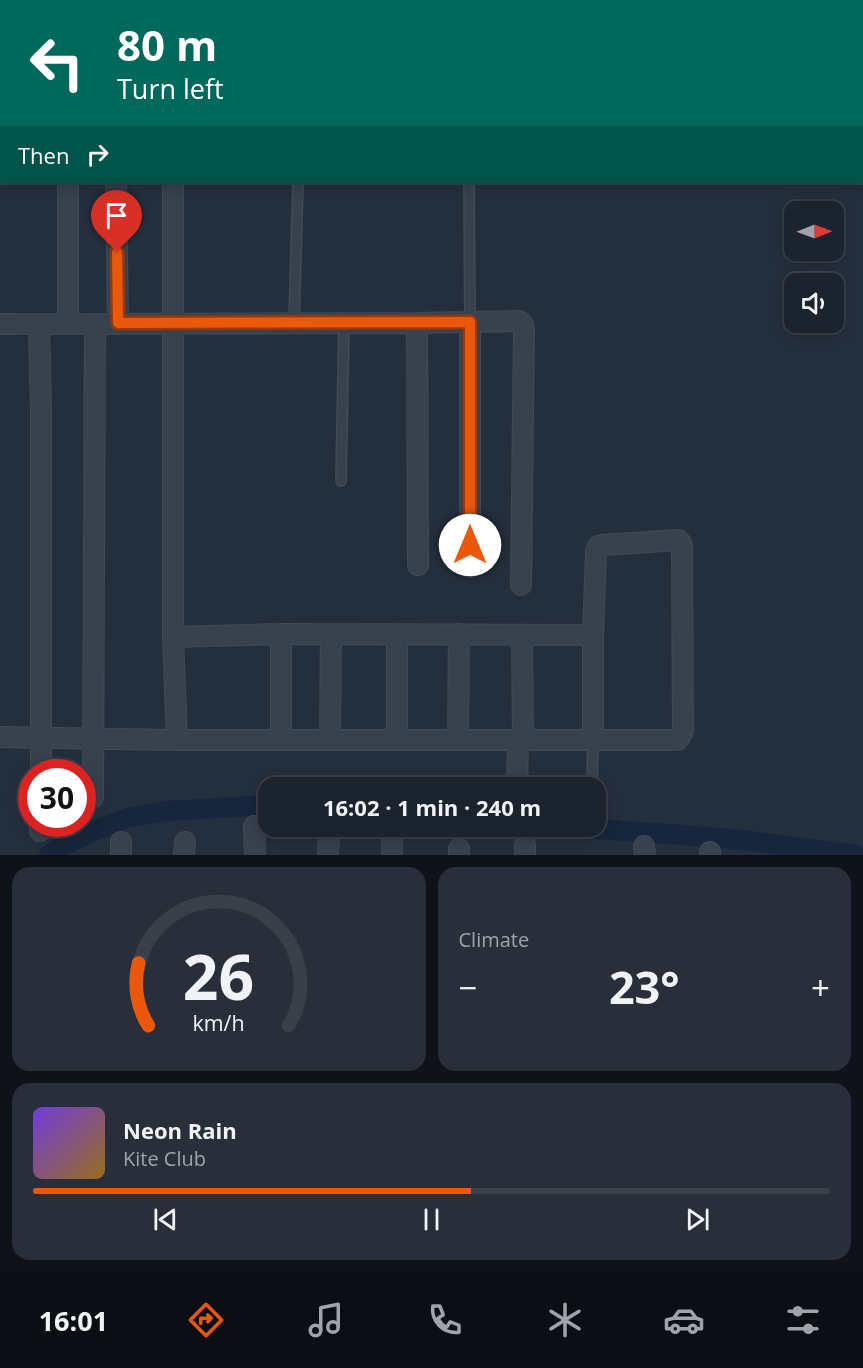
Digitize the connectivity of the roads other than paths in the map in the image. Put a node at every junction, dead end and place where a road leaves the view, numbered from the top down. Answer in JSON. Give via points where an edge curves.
{"nodes":[{"id":1,"x":68,"y":183,"type":"edge"},
{"id":2,"x":117,"y":183,"type":"edge"},
{"id":3,"x":172,"y":183,"type":"edge"},
{"id":4,"x":298,"y":183,"type":"edge"},
{"id":5,"x":469,"y":183,"type":"edge"},
{"id":6,"x":470,"y":322,"type":"junction"},
{"id":7,"x":118,"y":323,"type":"junction"},
{"id":8,"x":172,"y":323,"type":"junction"},
{"id":9,"x":294,"y":323,"type":"junction"},
{"id":10,"x":344,"y":323,"type":"junction"},
{"id":11,"x":417,"y":323,"type":"junction"},
{"id":12,"x":0,"y":324,"type":"edge"},
{"id":13,"x":39,"y":324,"type":"junction"},
{"id":14,"x":68,"y":324,"type":"junction"},
{"id":15,"x":95,"y":324,"type":"junction"},
{"id":16,"x":341,"y":480,"type":"dead end"},
{"id":17,"x":418,"y":565,"type":"dead end"},
{"id":18,"x":470,"y":567,"type":"dead end"},
{"id":19,"x":521,"y":585,"type":"dead end"},
{"id":20,"x":281,"y":634,"type":"junction"},
{"id":21,"x":331,"y":634,"type":"junction"},
{"id":22,"x":397,"y":634,"type":"junction"},
{"id":23,"x":459,"y":634,"type":"junction"},
{"id":24,"x":522,"y":634,"type":"junction"},
{"id":25,"x":593,"y":635,"type":"junction"},
{"id":26,"x":173,"y":637,"type":"junction"},
{"id":27,"x":0,"y":737,"type":"edge"},
{"id":28,"x":41,"y":738,"type":"junction"},
{"id":29,"x":93,"y":739,"type":"junction"},
{"id":30,"x":520,"y":739,"type":"junction"},
{"id":31,"x":593,"y":739,"type":"junction"},
{"id":32,"x":177,"y":740,"type":"junction"},
{"id":33,"x":281,"y":740,"type":"junction"},
{"id":34,"x":330,"y":740,"type":"junction"},
{"id":35,"x":397,"y":740,"type":"junction"},
{"id":36,"x":458,"y":740,"type":"junction"},
{"id":37,"x":41,"y":759,"type":"edge"},
{"id":38,"x":93,"y":759,"type":"edge"},
{"id":39,"x":518,"y":777,"type":"edge"},
{"id":40,"x":592,"y":777,"type":"edge"},
{"id":41,"x":254,"y":825,"type":"dead end"},
{"id":42,"x":255,"y":855,"type":"edge"}],
"edges":[{"from":1,"to":14,"type":"street"},
{"from":2,"to":7,"type":"street"},
{"from":3,"to":8,"type":"street"},
{"from":4,"to":9,"type":"lane"},
{"from":5,"to":6,"type":"lane"},
{"from":6,"to":11,"type":"street"},
{"from":6,"to":18,"type":"street"},
{"from":6,"to":19,"type":"street","via":[[519,321],[524,328]]},
{"from":7,"to":8,"type":"street"},
{"from":7,"to":15,"type":"street"},
{"from":8,"to":9,"type":"street"},
{"from":8,"to":26,"type":"street"},
{"from":9,"to":10,"type":"street"},
{"from":10,"to":11,"type":"street"},
{"from":10,"to":16,"type":"lane"},
{"from":11,"to":17,"type":"street"},
{"from":12,"to":13,"type":"street"},
{"from":13,"to":14,"type":"street"},
{"from":13,"to":28,"type":"street"},
{"from":14,"to":15,"type":"street"},
{"from":15,"to":29,"type":"street"},
{"from":20,"to":21,"type":"street"},
{"from":20,"to":26,"type":"street"},
{"from":20,"to":33,"type":"street"},
{"from":21,"to":22,"type":"street"},
{"from":21,"to":34,"type":"street"},
{"from":22,"to":23,"type":"street"},
{"from":22,"to":35,"type":"street"},
{"from":23,"to":24,"type":"street"},
{"from":23,"to":36,"type":"street"},
{"from":24,"to":25,"type":"street"},
{"from":24,"to":30,"type":"street"},
{"from":25,"to":31,"type":"street"},
{"from":25,"to":31,"type":"street","via":[[598,546],[678,540],[680,737]]},
{"from":26,"to":32,"type":"street"},
{"from":27,"to":28,"type":"street"},
{"from":28,"to":29,"type":"street"},
{"from":28,"to":37,"type":"street"},
{"from":29,"to":32,"type":"street"},
{"from":29,"to":38,"type":"street"},
{"from":30,"to":31,"type":"street"},
{"from":30,"to":36,"type":"street"},
{"from":30,"to":39,"type":"street"},
{"from":31,"to":40,"type":"lane"},
{"from":32,"to":33,"type":"street"},
{"from":33,"to":34,"type":"street"},
{"from":34,"to":35,"type":"street"},
{"from":35,"to":36,"type":"street"},
{"from":41,"to":42,"type":"street"}]}
